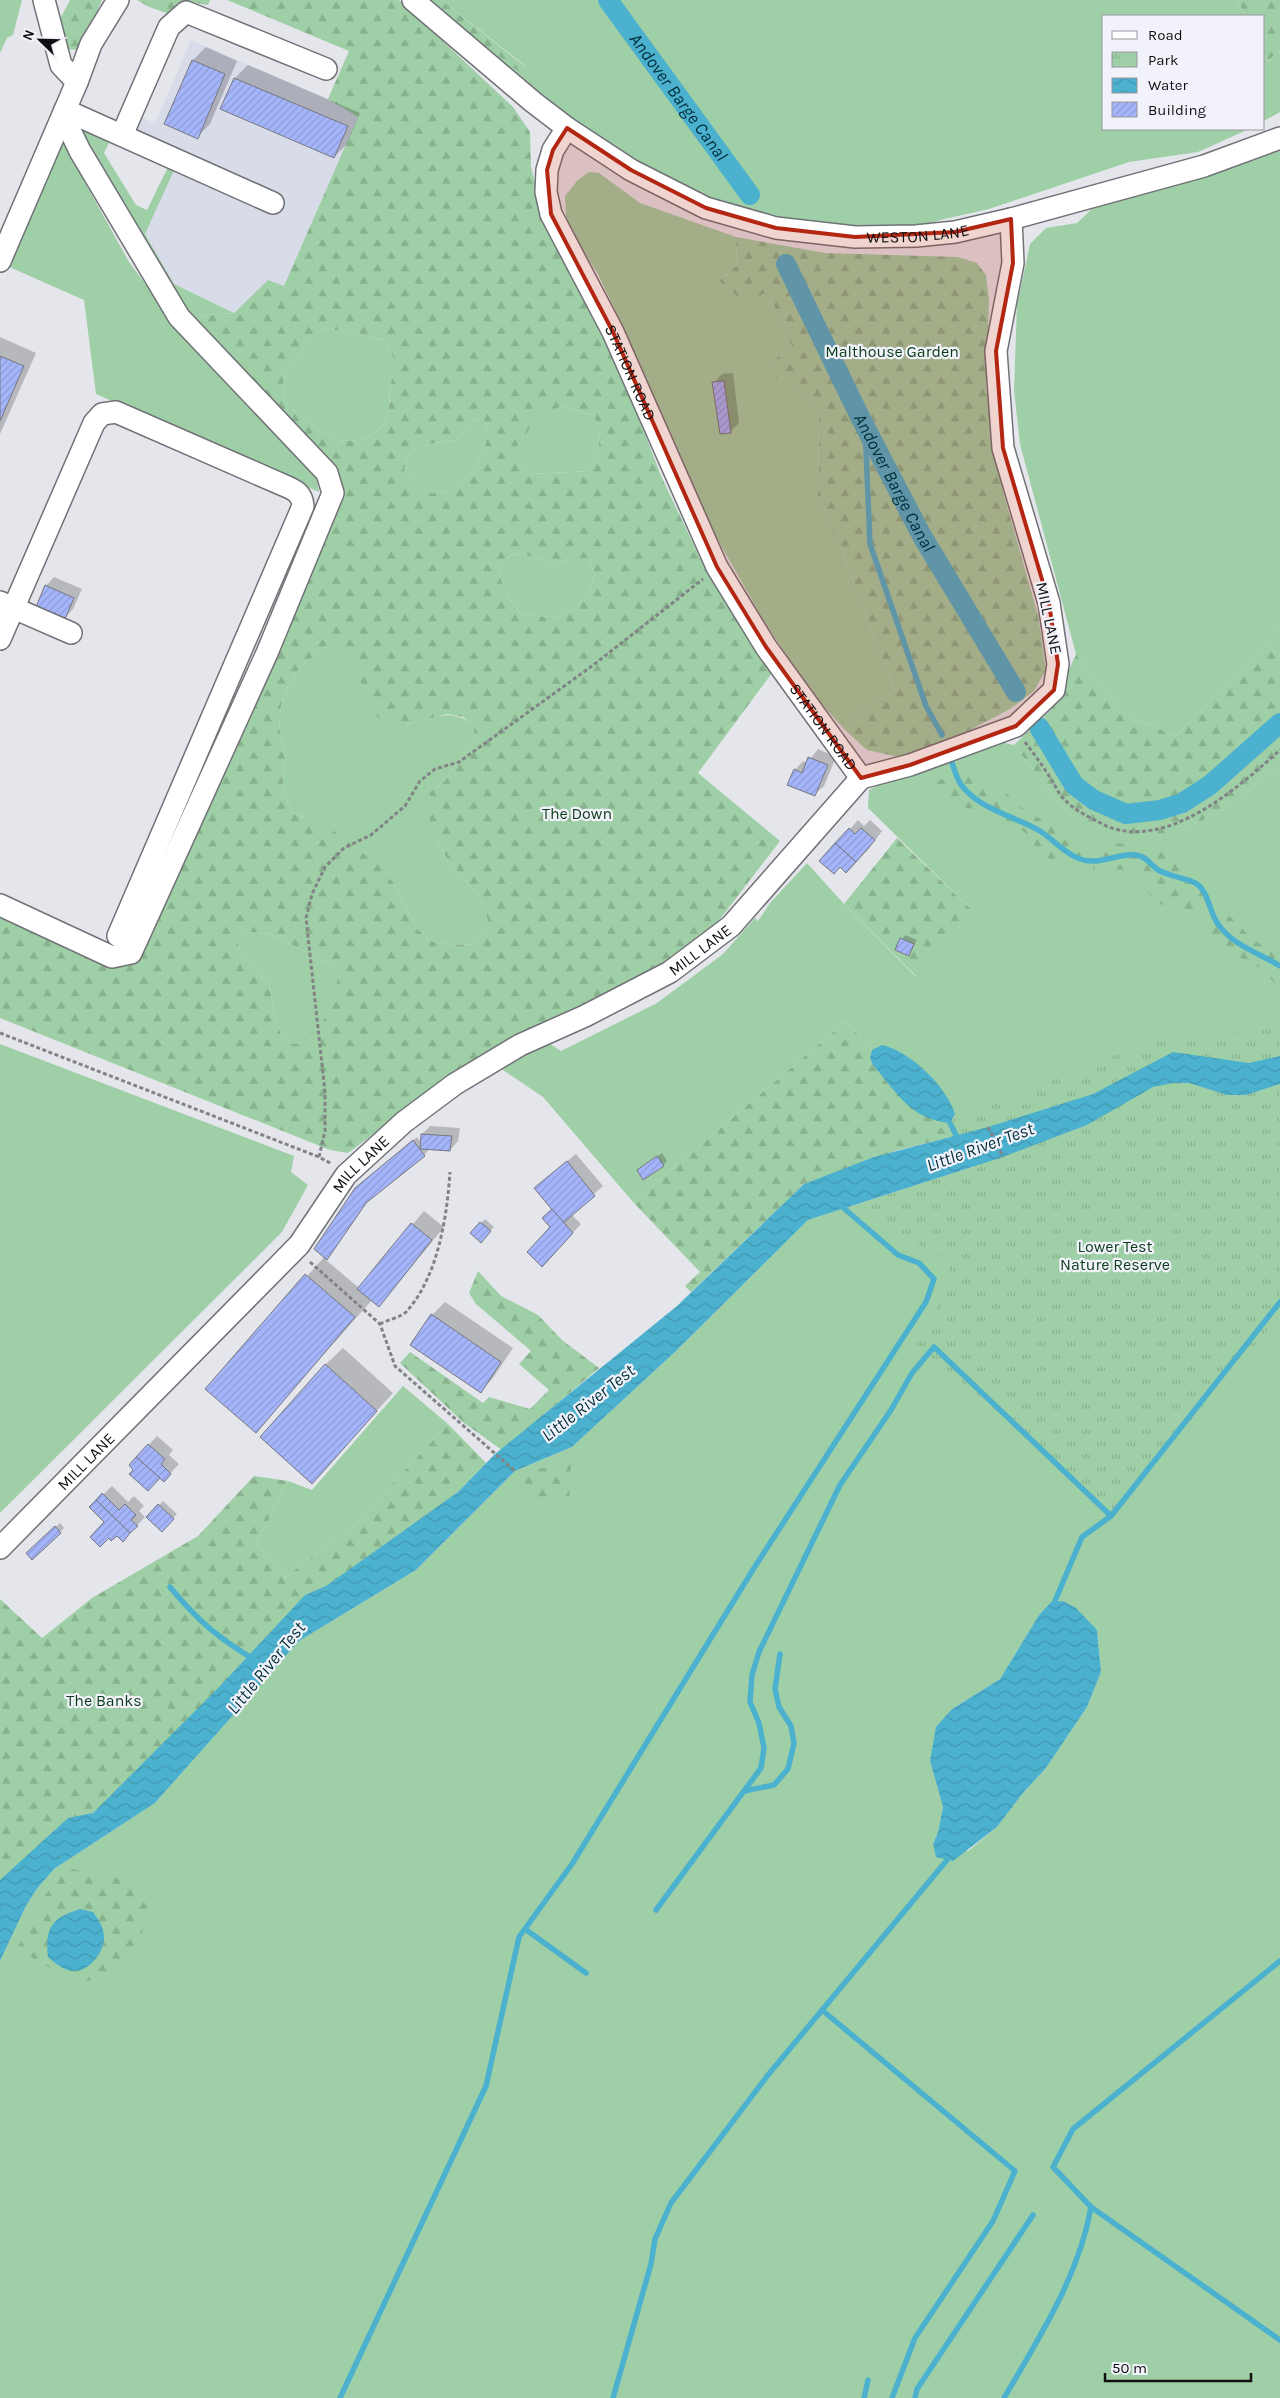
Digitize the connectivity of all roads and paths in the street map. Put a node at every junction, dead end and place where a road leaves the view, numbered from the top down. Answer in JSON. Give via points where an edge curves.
{"nodes":[{"id":1,"x":44,"y":0,"type":"edge"},
{"id":2,"x":118,"y":0,"type":"edge"},
{"id":3,"x":413,"y":0,"type":"edge"},
{"id":4,"x":326,"y":70,"type":"dead end"},
{"id":5,"x":77,"y":82,"type":"junction"},
{"id":6,"x":64,"y":113,"type":"junction"},
{"id":7,"x":567,"y":128,"type":"junction"},
{"id":8,"x":122,"y":135,"type":"junction"},
{"id":9,"x":1280,"y":138,"type":"edge"},
{"id":10,"x":273,"y":203,"type":"dead end"},
{"id":11,"x":1011,"y":219,"type":"junction"},
{"id":12,"x":0,"y":261,"type":"edge"},
{"id":13,"x":717,"y":567,"type":"junction"},
{"id":14,"x":7,"y":605,"type":"edge"},
{"id":15,"x":71,"y":633,"type":"dead end"},
{"id":16,"x":0,"y":639,"type":"edge"},
{"id":17,"x":1016,"y":726,"type":"junction"},
{"id":18,"x":1280,"y":750,"type":"edge"},
{"id":19,"x":861,"y":778,"type":"junction"},
{"id":20,"x":0,"y":905,"type":"edge"},
{"id":21,"x":118,"y":936,"type":"dead end"},
{"id":22,"x":0,"y":1033,"type":"edge"},
{"id":23,"x":988,"y":1128,"type":"dead end"},
{"id":24,"x":319,"y":1157,"type":"junction"},
{"id":25,"x":1003,"y":1157,"type":"dead end"},
{"id":26,"x":450,"y":1172,"type":"dead end"},
{"id":27,"x":346,"y":1175,"type":"junction"},
{"id":28,"x":308,"y":1260,"type":"dead end"},
{"id":29,"x":380,"y":1324,"type":"junction"},
{"id":30,"x":515,"y":1471,"type":"dead end"},
{"id":31,"x":0,"y":1548,"type":"edge"}],
"edges":[{"from":1,"to":5,"type":"street","via":[[61,65]]},
{"from":2,"to":5,"type":"street","via":[[91,44]]},
{"from":3,"to":7,"type":"street"},
{"from":4,"to":8,"type":"street","via":[[186,12],[169,27]]},
{"from":5,"to":6,"type":"street"},
{"from":6,"to":8,"type":"street"},
{"from":6,"to":12,"type":"street"},
{"from":6,"to":20,"type":"street","via":[[80,151],[179,317],[327,474],[333,493],[267,653],[132,953],[112,957]]},
{"from":7,"to":11,"type":"street","name":"WESTON LANE","via":[[631,170],[706,208],[776,228],[855,237],[916,236],[955,232]]},
{"from":7,"to":13,"type":"street","name":"STATION ROAD","via":[[553,150],[547,170],[546,192],[551,214],[613,332]]},
{"from":8,"to":10,"type":"street"},
{"from":9,"to":11,"type":"street","name":"WESTON LANE","via":[[1204,166]]},
{"from":11,"to":17,"type":"street","name":"MILL LANE","via":[[1013,262],[996,351],[1003,448],[1049,604],[1058,664],[1054,690]]},
{"from":13,"to":19,"type":"street","name":"STATION ROAD","via":[[766,647]]},
{"from":13,"to":24,"type":"path","via":[[592,666],[459,762],[435,770],[420,781],[405,806],[371,835],[344,848],[325,867],[312,894],[306,918],[325,1092],[325,1131]]},
{"from":14,"to":15,"type":"street"},
{"from":14,"to":16,"type":"street"},
{"from":14,"to":21,"type":"street","via":[[94,423],[102,414],[116,412],[283,485],[303,498],[304,506]]},
{"from":17,"to":18,"type":"path","via":[[1063,798],[1102,823],[1134,832],[1186,819],[1221,800]]},
{"from":17,"to":19,"type":"street","name":"MILL LANE","via":[[910,765]]},
{"from":19,"to":27,"type":"street","name":"MILL LANE","via":[[731,926],[670,972],[585,1016],[520,1044],[455,1084],[404,1122]]},
{"from":22,"to":24,"type":"path"},
{"from":23,"to":25,"type":"path"},
{"from":24,"to":27,"type":"path"},
{"from":26,"to":29,"type":"path","via":[[447,1213],[436,1255],[424,1283],[406,1312]]},
{"from":27,"to":31,"type":"street","name":"MILL LANE","via":[[299,1245]]},
{"from":28,"to":29,"type":"path"},
{"from":29,"to":30,"type":"path","via":[[395,1366]]}]}
